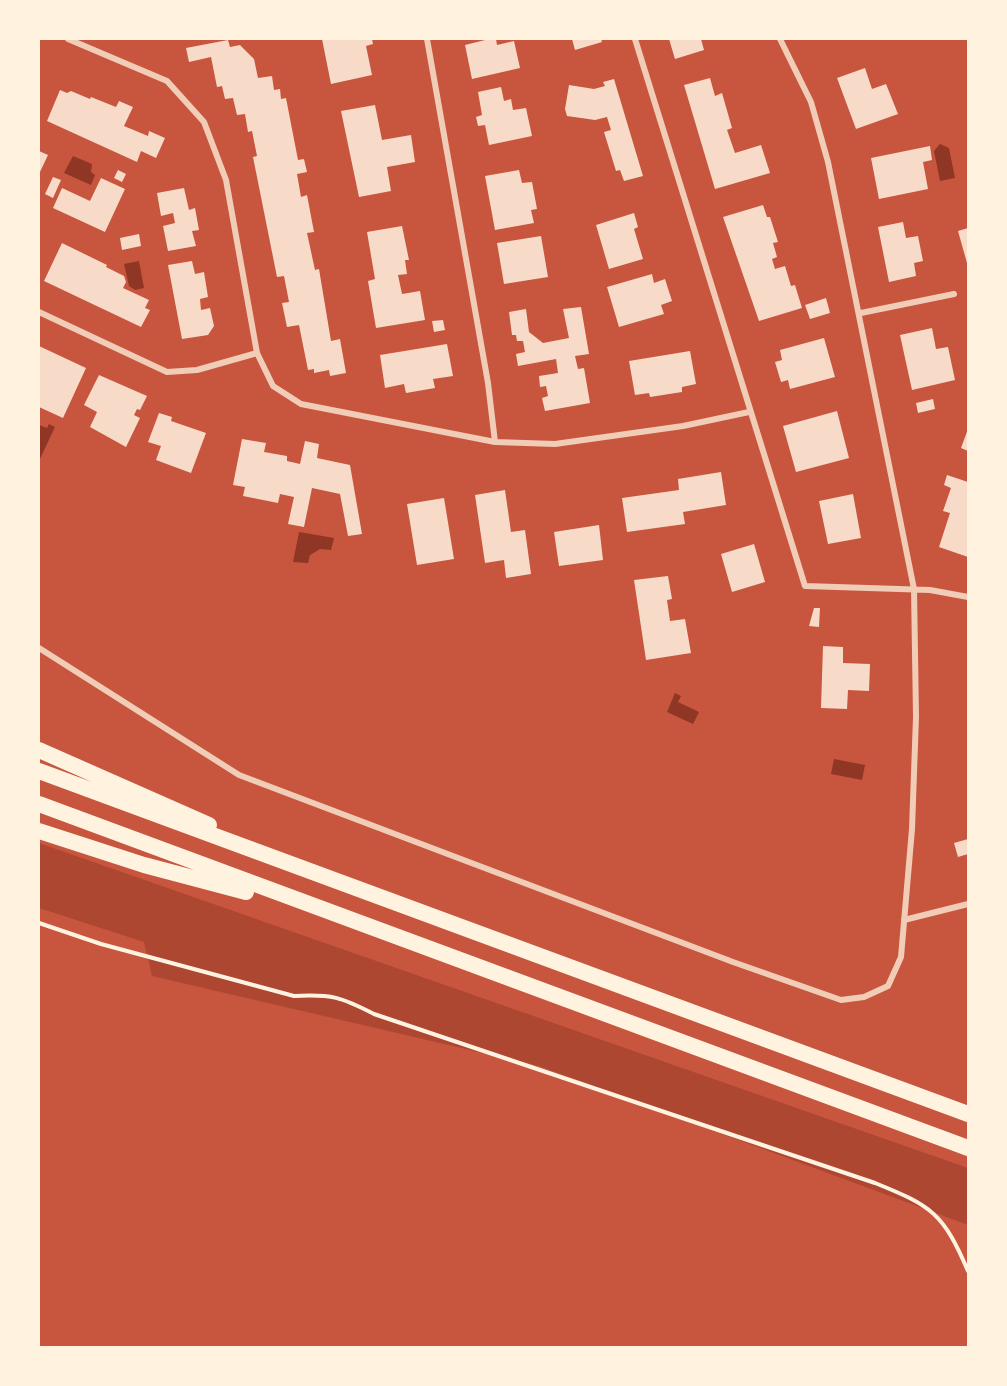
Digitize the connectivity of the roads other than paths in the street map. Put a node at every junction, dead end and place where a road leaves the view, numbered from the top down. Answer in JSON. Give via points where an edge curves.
{"nodes":[{"id":1,"x":68,"y":39,"type":"edge"},
{"id":2,"x":427,"y":39,"type":"edge"},
{"id":3,"x":635,"y":39,"type":"edge"},
{"id":4,"x":780,"y":39,"type":"edge"},
{"id":5,"x":954,"y":294,"type":"dead end"},
{"id":6,"x":39,"y":312,"type":"edge"},
{"id":7,"x":861,"y":313,"type":"junction"},
{"id":8,"x":257,"y":353,"type":"junction"},
{"id":9,"x":749,"y":412,"type":"junction"},
{"id":10,"x":495,"y":442,"type":"junction"},
{"id":11,"x":914,"y":589,"type":"junction"},
{"id":12,"x":968,"y":597,"type":"edge"},
{"id":13,"x":39,"y":648,"type":"edge"},
{"id":14,"x":39,"y":750,"type":"edge"},
{"id":15,"x":39,"y":771,"type":"edge"},
{"id":16,"x":39,"y":804,"type":"edge"},
{"id":17,"x":39,"y":831,"type":"edge"},
{"id":18,"x":271,"y":857,"type":"junction"},
{"id":19,"x":968,"y":904,"type":"edge"},
{"id":20,"x":337,"y":916,"type":"junction"},
{"id":21,"x":904,"y":920,"type":"junction"},
{"id":22,"x":968,"y":1114,"type":"edge"},
{"id":23,"x":968,"y":1148,"type":"edge"}],
"edges":[{"from":1,"to":8,"type":"street","via":[[167,81],[204,122],[226,180]]},
{"from":2,"to":10,"type":"street"},
{"from":3,"to":9,"type":"street"},
{"from":4,"to":7,"type":"street","via":[[811,102]]},
{"from":5,"to":7,"type":"street"},
{"from":6,"to":8,"type":"street","via":[[167,372],[197,370]]},
{"from":7,"to":11,"type":"street"},
{"from":8,"to":10,"type":"street","via":[[273,386],[301,404]]},
{"from":9,"to":10,"type":"street","via":[[683,426],[555,444]]},
{"from":9,"to":11,"type":"street","via":[[806,586]]},
{"from":11,"to":12,"type":"street"},
{"from":11,"to":21,"type":"street","via":[[916,717]]},
{"from":13,"to":21,"type":"street","via":[[239,775],[841,1000],[864,997],[888,986],[902,957]]},
{"from":14,"to":18,"type":"highway","via":[[186,812]]},
{"from":15,"to":18,"type":"highway"},
{"from":16,"to":20,"type":"highway"},
{"from":17,"to":20,"type":"highway","via":[[144,865]]},
{"from":18,"to":22,"type":"highway"},
{"from":19,"to":21,"type":"street"},
{"from":20,"to":23,"type":"highway"}]}
